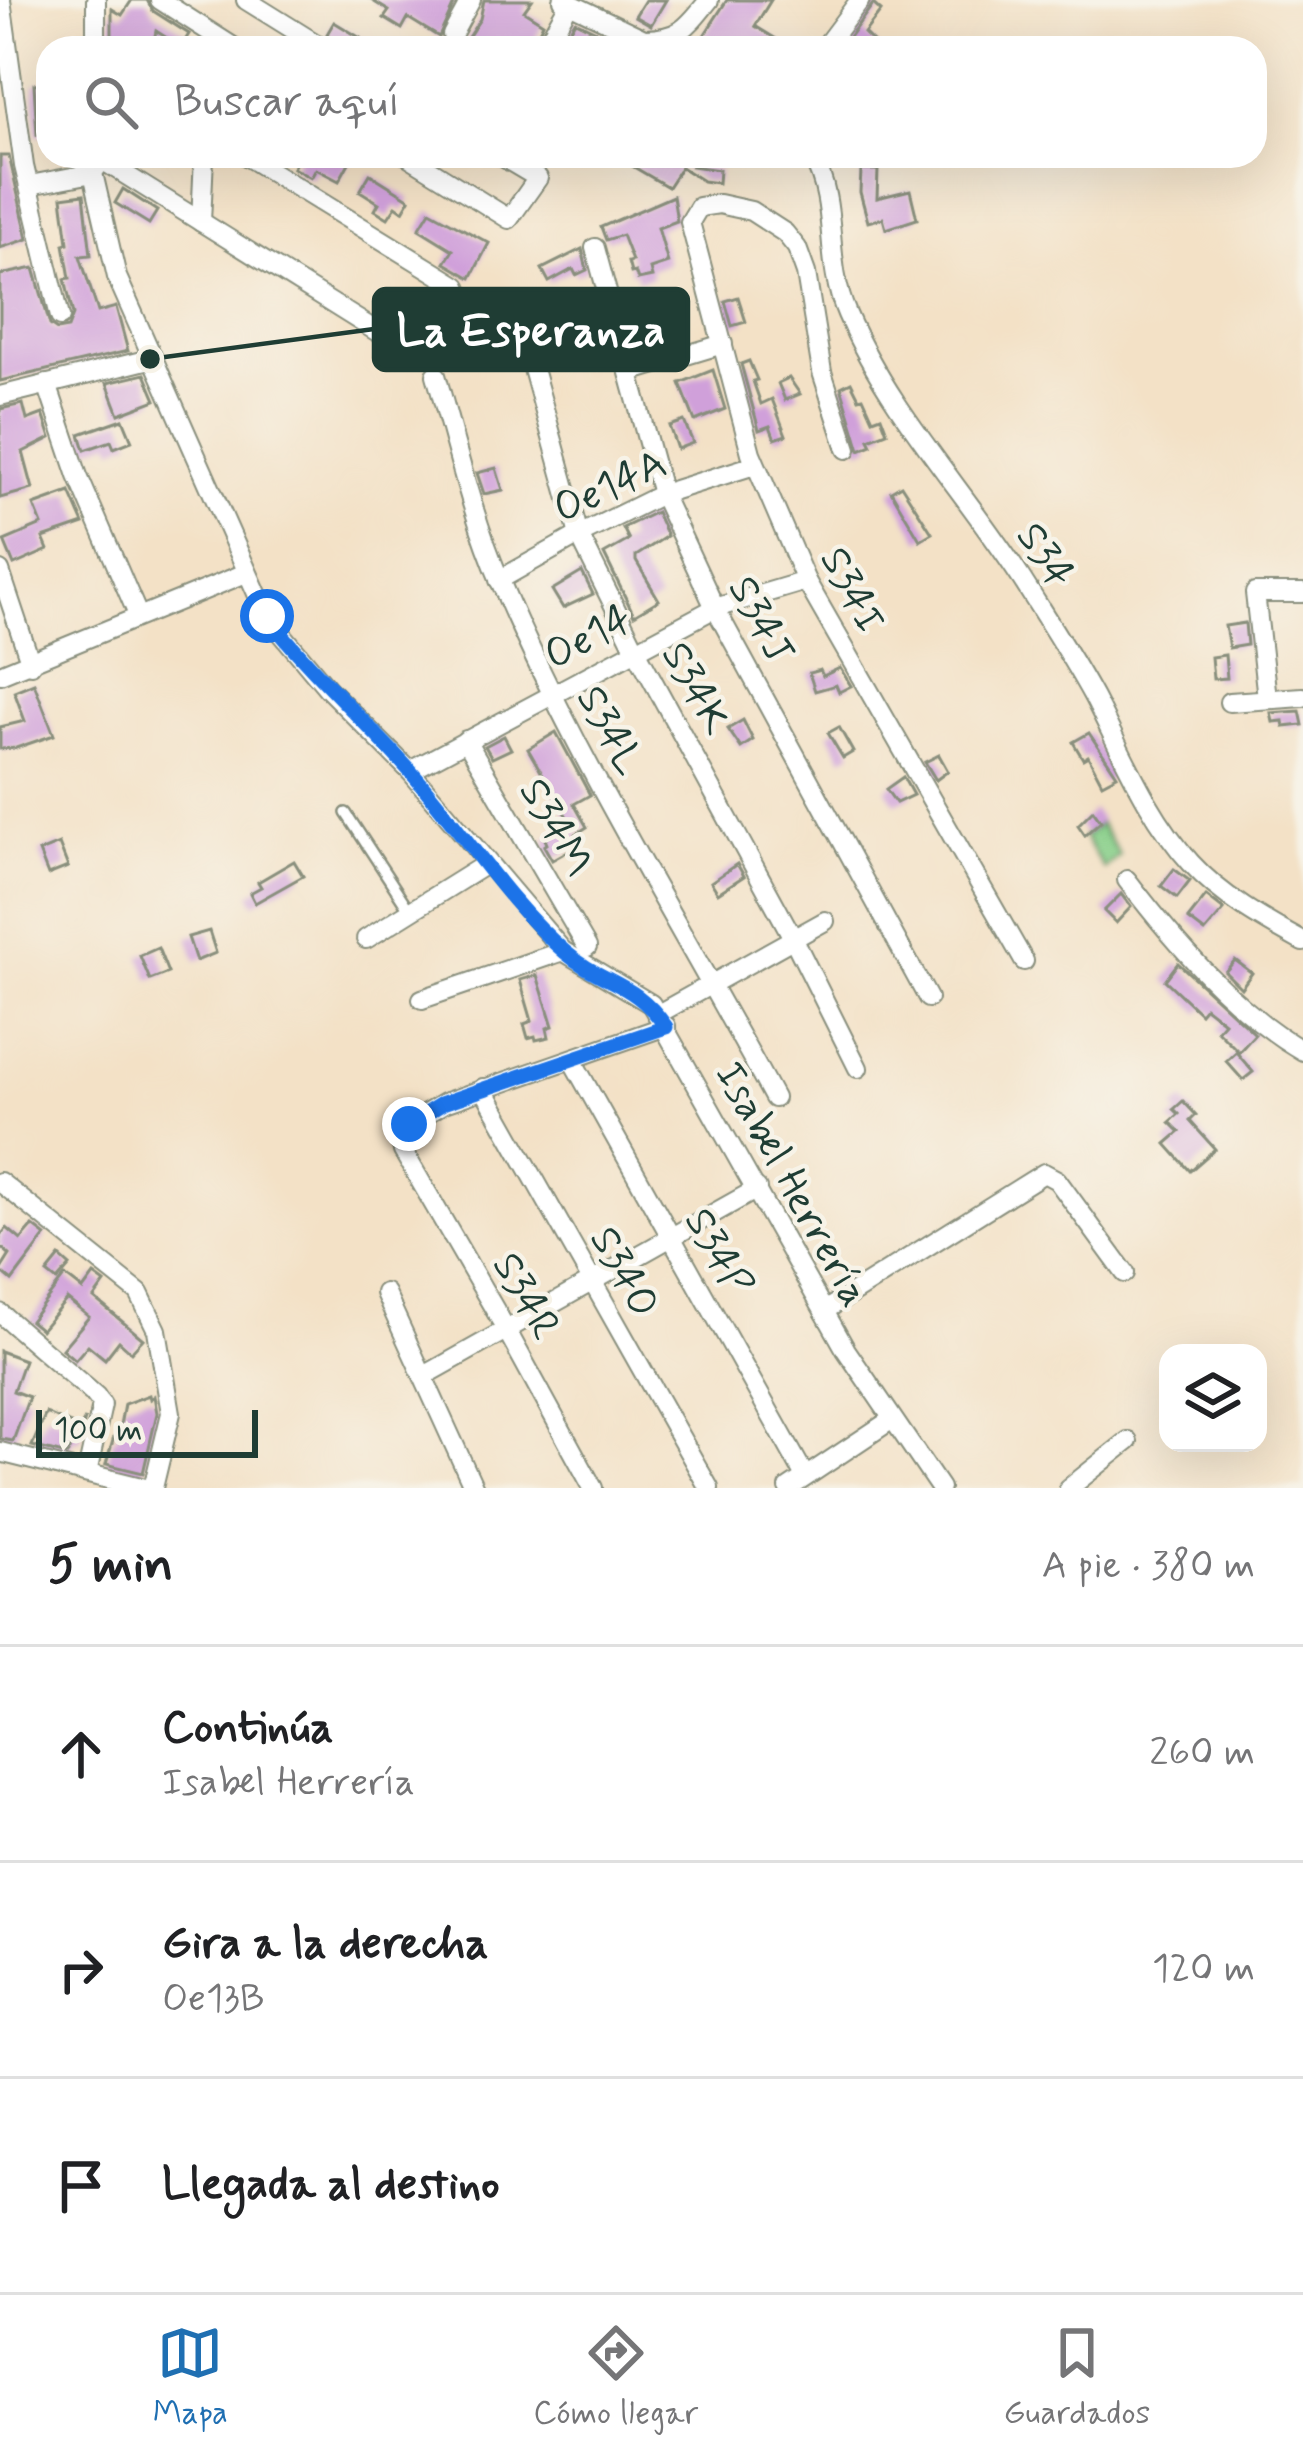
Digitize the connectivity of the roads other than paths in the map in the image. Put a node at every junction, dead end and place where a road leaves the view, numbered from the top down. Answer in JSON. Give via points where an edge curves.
{"nodes":[{"id":1,"x":1,"y":0,"type":"edge"},
{"id":2,"x":96,"y":0,"type":"edge"},
{"id":3,"x":160,"y":0,"type":"edge"},
{"id":4,"x":246,"y":0,"type":"edge"},
{"id":5,"x":471,"y":0,"type":"edge"},
{"id":6,"x":709,"y":0,"type":"edge"},
{"id":7,"x":860,"y":0,"type":"edge"},
{"id":8,"x":566,"y":2,"type":"edge"},
{"id":9,"x":452,"y":35,"type":"dead end"},
{"id":10,"x":96,"y":36,"type":"edge"},
{"id":11,"x":217,"y":36,"type":"edge"},
{"id":12,"x":304,"y":36,"type":"edge"},
{"id":13,"x":550,"y":36,"type":"edge"},
{"id":14,"x":632,"y":36,"type":"edge"},
{"id":15,"x":673,"y":36,"type":"edge"},
{"id":16,"x":833,"y":36,"type":"edge"},
{"id":17,"x":83,"y":168,"type":"edge"},
{"id":18,"x":99,"y":168,"type":"edge"},
{"id":19,"x":107,"y":168,"type":"edge"},
{"id":20,"x":204,"y":168,"type":"edge"},
{"id":21,"x":265,"y":168,"type":"edge"},
{"id":22,"x":427,"y":168,"type":"edge"},
{"id":23,"x":521,"y":168,"type":"edge"},
{"id":24,"x":817,"y":168,"type":"edge"},
{"id":25,"x":30,"y":185,"type":"junction"},
{"id":26,"x":202,"y":222,"type":"junction"},
{"id":27,"x":595,"y":248,"type":"dead end"},
{"id":28,"x":60,"y":317,"type":"dead end"},
{"id":29,"x":520,"y":322,"type":"dead end"},
{"id":30,"x":723,"y":344,"type":"junction"},
{"id":31,"x":150,"y":359,"type":"junction"},
{"id":32,"x":630,"y":371,"type":"junction"},
{"id":33,"x":436,"y":375,"type":"dead end"},
{"id":34,"x":47,"y":384,"type":"junction"},
{"id":35,"x":0,"y":396,"type":"edge"},
{"id":36,"x":847,"y":449,"type":"dead end"},
{"id":37,"x":755,"y":465,"type":"junction"},
{"id":38,"x":662,"y":494,"type":"junction"},
{"id":39,"x":578,"y":535,"type":"junction"},
{"id":40,"x":0,"y":571,"type":"edge"},
{"id":41,"x":246,"y":573,"type":"junction"},
{"id":42,"x":499,"y":580,"type":"junction"},
{"id":43,"x":806,"y":581,"type":"junction"},
{"id":44,"x":1303,"y":592,"type":"edge"},
{"id":45,"x":715,"y":608,"type":"junction"},
{"id":46,"x":137,"y":614,"type":"junction"},
{"id":47,"x":636,"y":650,"type":"junction"},
{"id":48,"x":32,"y":664,"type":"junction"},
{"id":49,"x":0,"y":674,"type":"edge"},
{"id":50,"x":551,"y":695,"type":"junction"},
{"id":51,"x":1303,"y":697,"type":"edge"},
{"id":52,"x":1268,"y":698,"type":"junction"},
{"id":53,"x":1229,"y":702,"type":"dead end"},
{"id":54,"x":466,"y":740,"type":"junction"},
{"id":55,"x":410,"y":771,"type":"junction"},
{"id":56,"x":346,"y":814,"type":"dead end"},
{"id":57,"x":486,"y":864,"type":"junction"},
{"id":58,"x":1127,"y":880,"type":"dead end"},
{"id":59,"x":410,"y":911,"type":"junction"},
{"id":60,"x":825,"y":921,"type":"dead end"},
{"id":61,"x":366,"y":938,"type":"dead end"},
{"id":62,"x":794,"y":938,"type":"junction"},
{"id":63,"x":1303,"y":941,"type":"edge"},
{"id":64,"x":586,"y":947,"type":"dead end"},
{"id":65,"x":563,"y":951,"type":"junction"},
{"id":66,"x":1024,"y":961,"type":"dead end"},
{"id":67,"x":712,"y":984,"type":"junction"},
{"id":68,"x":928,"y":998,"type":"dead end"},
{"id":69,"x":422,"y":999,"type":"dead end"},
{"id":70,"x":662,"y":1020,"type":"junction"},
{"id":71,"x":1303,"y":1051,"type":"edge"},
{"id":72,"x":572,"y":1060,"type":"junction"},
{"id":73,"x":858,"y":1068,"type":"dead end"},
{"id":74,"x":482,"y":1088,"type":"junction"},
{"id":75,"x":774,"y":1098,"type":"dead end"},
{"id":76,"x":0,"y":1182,"type":"edge"},
{"id":77,"x":758,"y":1189,"type":"junction"},
{"id":78,"x":671,"y":1237,"type":"junction"},
{"id":79,"x":1125,"y":1273,"type":"dead end"},
{"id":80,"x":591,"y":1282,"type":"junction"},
{"id":81,"x":385,"y":1293,"type":"dead end"},
{"id":82,"x":824,"y":1311,"type":"junction"},
{"id":83,"x":0,"y":1313,"type":"edge"},
{"id":84,"x":506,"y":1329,"type":"junction"},
{"id":85,"x":424,"y":1376,"type":"junction"},
{"id":86,"x":891,"y":1420,"type":"junction"},
{"id":87,"x":1128,"y":1441,"type":"dead end"},
{"id":88,"x":0,"y":1452,"type":"edge"},
{"id":89,"x":87,"y":1473,"type":"junction"},
{"id":90,"x":797,"y":1482,"type":"edge"},
{"id":91,"x":149,"y":1488,"type":"edge"},
{"id":92,"x":474,"y":1488,"type":"edge"},
{"id":93,"x":592,"y":1488,"type":"edge"},
{"id":94,"x":709,"y":1488,"type":"edge"},
{"id":95,"x":940,"y":1488,"type":"edge"},
{"id":96,"x":1069,"y":1488,"type":"edge"}],
"edges":[{"from":1,"to":25,"type":"street"},
{"from":2,"to":10,"type":"street"},
{"from":3,"to":11,"type":"street"},
{"from":4,"to":12,"type":"street"},
{"from":5,"to":9,"type":"street"},
{"from":6,"to":15,"type":"street"},
{"from":7,"to":16,"type":"street"},
{"from":8,"to":13,"type":"street"},
{"from":8,"to":14,"type":"street"},
{"from":17,"to":25,"type":"street"},
{"from":18,"to":31,"type":"street","name":"Isabel Herrería","via":[[117,277]]},
{"from":19,"to":26,"type":"street"},
{"from":20,"to":26,"type":"street"},
{"from":21,"to":26,"type":"street","via":[[457,286],[462,300],[454,322],[426,340],[392,337]]},
{"from":22,"to":23,"type":"street","via":[[509,219],[538,178]]},
{"from":24,"to":63,"type":"street","name":"S34","via":[[830,196],[840,296],[892,395],[1026,585],[1192,864],[1234,901]]},
{"from":25,"to":28,"type":"street"},
{"from":27,"to":32,"type":"street","name":"S34J"},
{"from":29,"to":39,"type":"street","name":"S34K"},
{"from":30,"to":32,"type":"street"},
{"from":30,"to":36,"type":"street","name":"S34I","via":[[690,222],[705,205],[742,207],[797,248]]},
{"from":30,"to":37,"type":"street","name":"S34I"},
{"from":31,"to":34,"type":"street"},
{"from":31,"to":41,"type":"street","name":"Isabel Herrería"},
{"from":32,"to":38,"type":"street","name":"S34J"},
{"from":33,"to":42,"type":"street","name":"S34L"},
{"from":34,"to":35,"type":"street"},
{"from":34,"to":46,"type":"street"},
{"from":37,"to":38,"type":"street","name":"Oe14A"},
{"from":37,"to":43,"type":"street","name":"S34I"},
{"from":38,"to":39,"type":"street","name":"Oe14A"},
{"from":38,"to":45,"type":"street","name":"S34J"},
{"from":39,"to":42,"type":"street","name":"Oe14A"},
{"from":39,"to":47,"type":"street","name":"S34K"},
{"from":40,"to":48,"type":"street"},
{"from":41,"to":46,"type":"street"},
{"from":41,"to":55,"type":"street","name":"Isabel Herrería","via":[[294,651]]},
{"from":42,"to":50,"type":"street","name":"S34L"},
{"from":43,"to":45,"type":"street","name":"Oe14"},
{"from":43,"to":66,"type":"street","name":"S34I"},
{"from":44,"to":52,"type":"street","via":[[1256,593]]},
{"from":45,"to":47,"type":"street","name":"Oe14"},
{"from":45,"to":68,"type":"street","name":"S34J"},
{"from":46,"to":48,"type":"street"},
{"from":47,"to":50,"type":"street","name":"Oe14"},
{"from":47,"to":62,"type":"street","name":"S34K"},
{"from":48,"to":49,"type":"street"},
{"from":50,"to":54,"type":"street","name":"Oe14"},
{"from":50,"to":67,"type":"street","name":"S34L"},
{"from":51,"to":52,"type":"street"},
{"from":52,"to":53,"type":"street"},
{"from":54,"to":55,"type":"street","name":"Oe14"},
{"from":54,"to":64,"type":"street","name":"S34M"},
{"from":55,"to":57,"type":"street","name":"Isabel Herrería"},
{"from":56,"to":59,"type":"lane"},
{"from":57,"to":59,"type":"street"},
{"from":57,"to":65,"type":"street","name":"Isabel Herrería"},
{"from":58,"to":71,"type":"street","via":[[1172,938],[1270,1032]]},
{"from":59,"to":61,"type":"street"},
{"from":60,"to":62,"type":"street"},
{"from":62,"to":67,"type":"street"},
{"from":62,"to":73,"type":"street","name":"S34K"},
{"from":65,"to":69,"type":"street"},
{"from":65,"to":70,"type":"street","name":"Isabel Herrería","via":[[627,986]]},
{"from":67,"to":70,"type":"street"},
{"from":67,"to":75,"type":"street","name":"S34L"},
{"from":70,"to":72,"type":"street"},
{"from":70,"to":77,"type":"street","name":"Isabel Herrería"},
{"from":72,"to":74,"type":"street"},
{"from":72,"to":78,"type":"street","name":"S34P"},
{"from":74,"to":80,"type":"street","name":"S34O"},
{"from":74,"to":84,"type":"street","name":"S34R","via":[[409,1124],[400,1139]]},
{"from":76,"to":91,"type":"street","via":[[139,1293],[152,1315],[171,1413]]},
{"from":77,"to":78,"type":"street"},
{"from":77,"to":82,"type":"street","name":"Isabel Herrería"},
{"from":78,"to":80,"type":"street"},
{"from":78,"to":90,"type":"street","name":"S34P"},
{"from":79,"to":82,"type":"street","via":[[1044,1173]]},
{"from":80,"to":84,"type":"street"},
{"from":80,"to":94,"type":"street","name":"S34O"},
{"from":81,"to":85,"type":"street"},
{"from":82,"to":86,"type":"street","name":"Isabel Herrería"},
{"from":83,"to":89,"type":"street","via":[[102,1405]]},
{"from":84,"to":85,"type":"street"},
{"from":84,"to":93,"type":"street","name":"S34R"},
{"from":85,"to":92,"type":"street"},
{"from":86,"to":90,"type":"street"},
{"from":86,"to":95,"type":"street","name":"Isabel Herrería"},
{"from":87,"to":96,"type":"street"},
{"from":88,"to":89,"type":"street"},
{"from":89,"to":91,"type":"street"}]}
